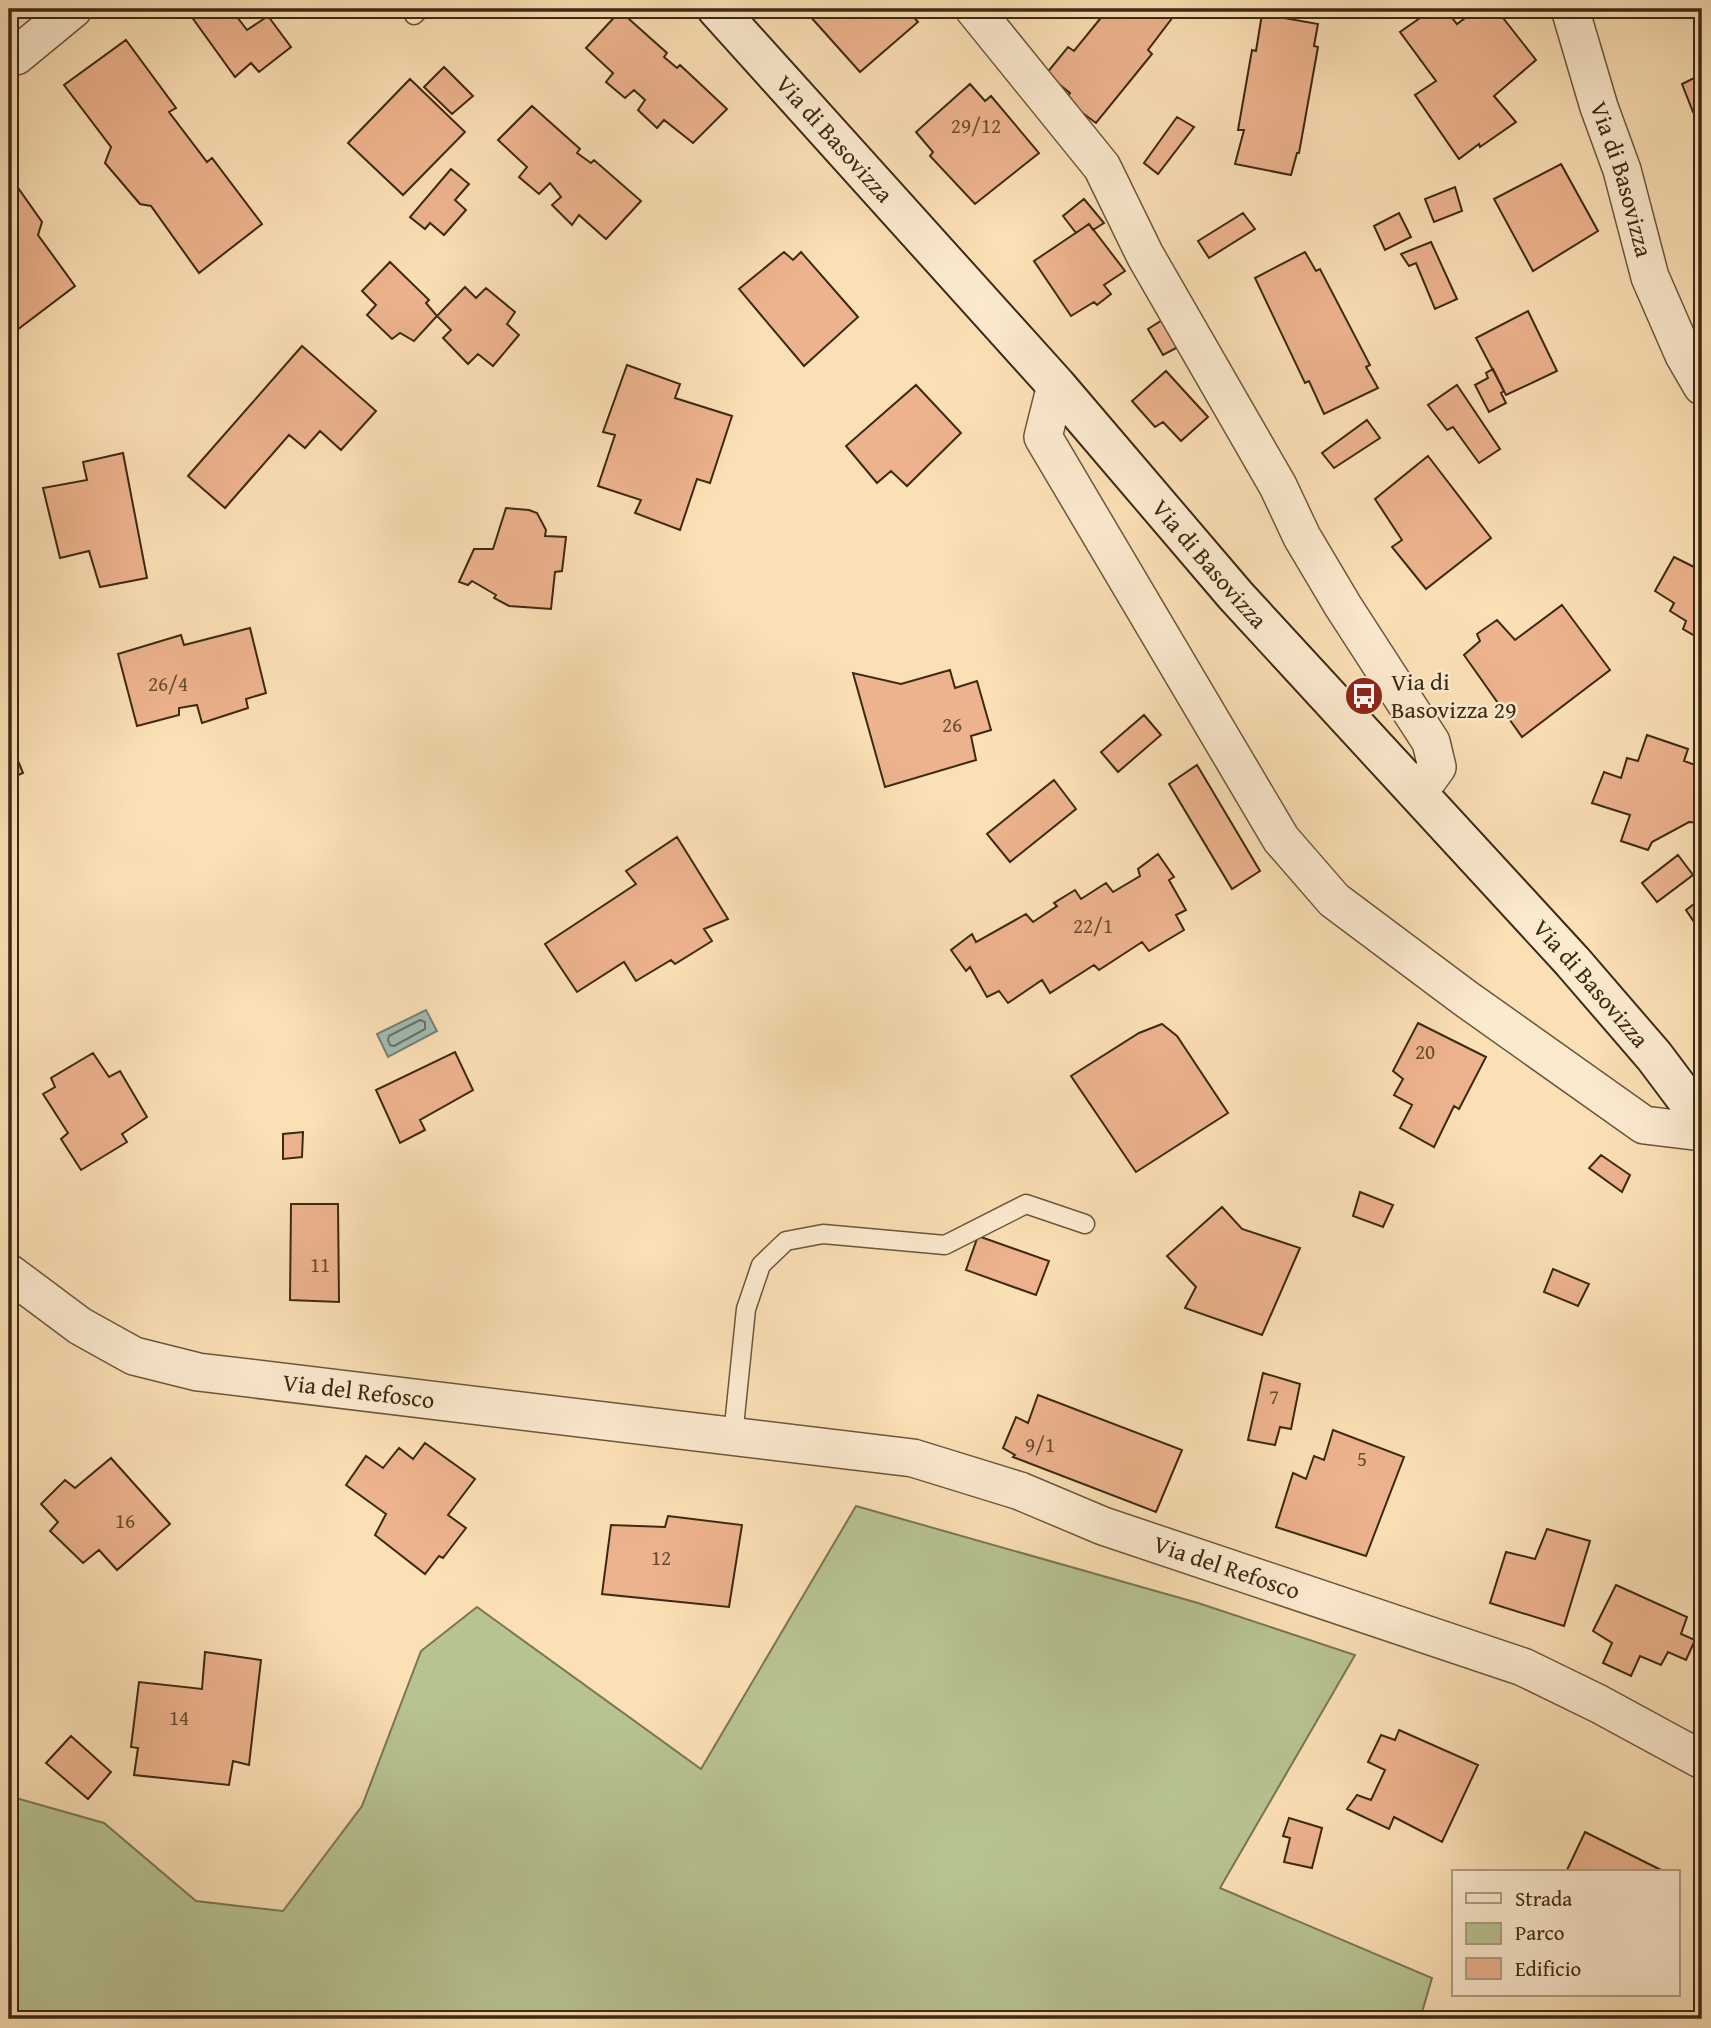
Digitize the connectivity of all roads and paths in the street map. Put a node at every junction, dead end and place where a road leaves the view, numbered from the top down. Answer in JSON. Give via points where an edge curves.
{"nodes":[{"id":1,"x":73,"y":9,"type":"edge"},
{"id":2,"x":717,"y":9,"type":"edge"},
{"id":3,"x":974,"y":9,"type":"edge"},
{"id":4,"x":1570,"y":9,"type":"edge"},
{"id":5,"x":9,"y":57,"type":"edge"},
{"id":6,"x":1056,"y":385,"type":"junction"},
{"id":7,"x":1702,"y":386,"type":"edge"},
{"id":8,"x":1418,"y":793,"type":"junction"},
{"id":9,"x":1702,"y":1120,"type":"edge"},
{"id":10,"x":1702,"y":1132,"type":"edge"},
{"id":11,"x":1085,"y":1224,"type":"dead end"},
{"id":12,"x":9,"y":1273,"type":"edge"},
{"id":13,"x":733,"y":1436,"type":"junction"},
{"id":14,"x":1702,"y":1760,"type":"edge"}],
"edges":[{"from":1,"to":5,"type":"street"},
{"from":2,"to":6,"type":"main road","name":"Via di Basovizza"},
{"from":3,"to":8,"type":"street","via":[[1102,167],[1145,254],[1278,486],[1301,537],[1431,742],[1437,767]]},
{"from":4,"to":7,"type":"street","name":"Via di Basovizza","via":[[1622,170],[1650,277]]},
{"from":6,"to":8,"type":"main road","name":"Via di Basovizza","via":[[1236,596]]},
{"from":6,"to":10,"type":"street","via":[[1044,437],[1282,839],[1334,900],[1644,1125]]},
{"from":8,"to":9,"type":"main road","name":"Via di Basovizza","via":[[1572,961]]},
{"from":11,"to":13,"type":"lane","via":[[1026,1205],[945,1245],[823,1234],[786,1241],[761,1265],[746,1309]]},
{"from":12,"to":13,"type":"street","name":"Via del Refosco","via":[[80,1326],[134,1356],[198,1372]]},
{"from":13,"to":14,"type":"street","name":"Via del Refosco","via":[[913,1458],[1020,1491],[1102,1526],[1523,1667]]}]}
